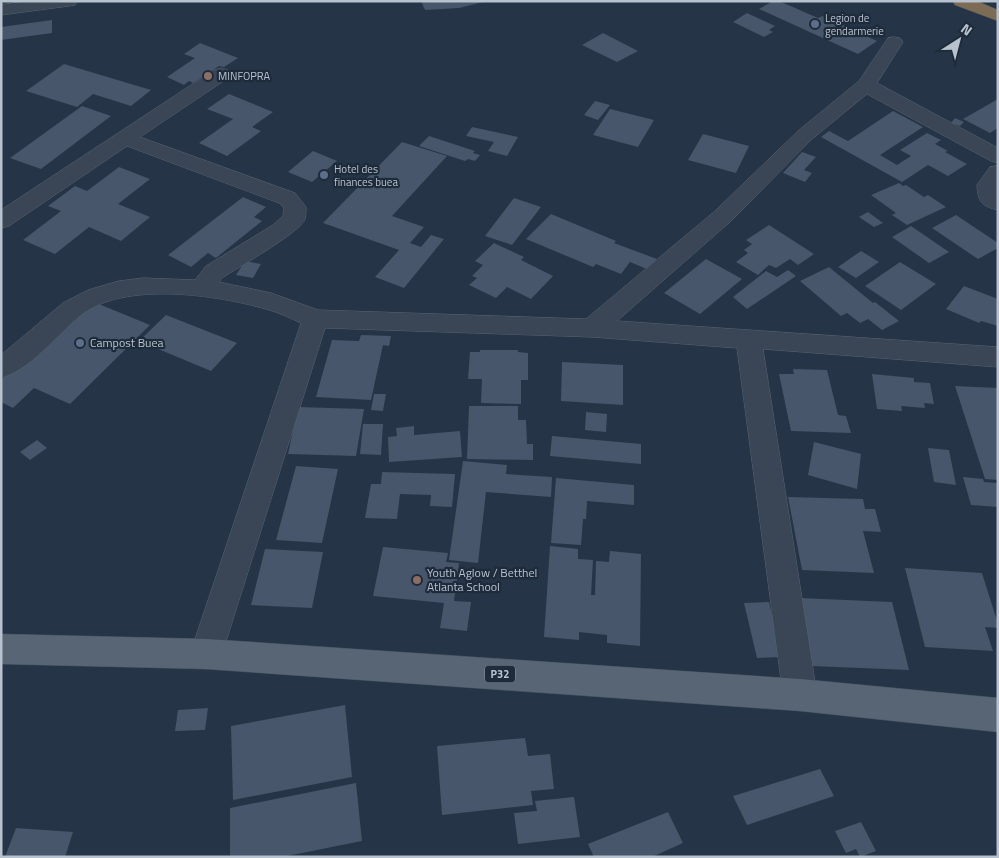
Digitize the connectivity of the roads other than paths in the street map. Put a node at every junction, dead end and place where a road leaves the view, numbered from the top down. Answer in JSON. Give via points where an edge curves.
{"nodes":[{"id":1,"x":69,"y":1,"type":"edge"},
{"id":2,"x":961,"y":1,"type":"edge"},
{"id":3,"x":989,"y":1,"type":"edge"},
{"id":4,"x":998,"y":5,"type":"edge"},
{"id":5,"x":1,"y":10,"type":"edge"},
{"id":6,"x":998,"y":16,"type":"edge"},
{"id":7,"x":894,"y":42,"type":"dead end"},
{"id":8,"x":221,"y":74,"type":"dead end"},
{"id":9,"x":866,"y":85,"type":"junction"},
{"id":10,"x":123,"y":138,"type":"junction"},
{"id":11,"x":998,"y":157,"type":"edge"},
{"id":12,"x":998,"y":172,"type":"edge"},
{"id":13,"x":998,"y":203,"type":"edge"},
{"id":14,"x":1,"y":222,"type":"edge"},
{"id":15,"x":201,"y":288,"type":"junction"},
{"id":16,"x":315,"y":319,"type":"junction"},
{"id":17,"x":592,"y":328,"type":"junction"},
{"id":18,"x":749,"y":339,"type":"junction"},
{"id":19,"x":998,"y":357,"type":"edge"},
{"id":20,"x":1,"y":368,"type":"edge"},
{"id":21,"x":1,"y":649,"type":"edge"},
{"id":22,"x":206,"y":654,"type":"junction"},
{"id":23,"x":800,"y":695,"type":"junction"},
{"id":24,"x":998,"y":714,"type":"edge"}],
"edges":[{"from":1,"to":5,"type":"street"},
{"from":2,"to":6,"type":"highway"},
{"from":3,"to":4,"type":"highway"},
{"from":7,"to":9,"type":"street"},
{"from":8,"to":10,"type":"street"},
{"from":9,"to":11,"type":"street"},
{"from":9,"to":17,"type":"street","via":[[805,135],[723,216]]},
{"from":10,"to":14,"type":"street"},
{"from":10,"to":15,"type":"street","via":[[287,198],[295,207],[294,219],[214,272]]},
{"from":12,"to":13,"type":"street","via":[[988,185],[989,198]]},
{"from":15,"to":16,"type":"street","via":[[265,300]]},
{"from":15,"to":20,"type":"street","via":[[169,286],[103,292],[78,304]]},
{"from":16,"to":17,"type":"street"},
{"from":16,"to":22,"type":"street"},
{"from":17,"to":18,"type":"street"},
{"from":18,"to":19,"type":"street"},
{"from":18,"to":23,"type":"street"},
{"from":21,"to":22,"type":"main road","number":"P32"},
{"from":22,"to":23,"type":"main road","number":"P32"},
{"from":23,"to":24,"type":"main road","number":"P32"}]}
